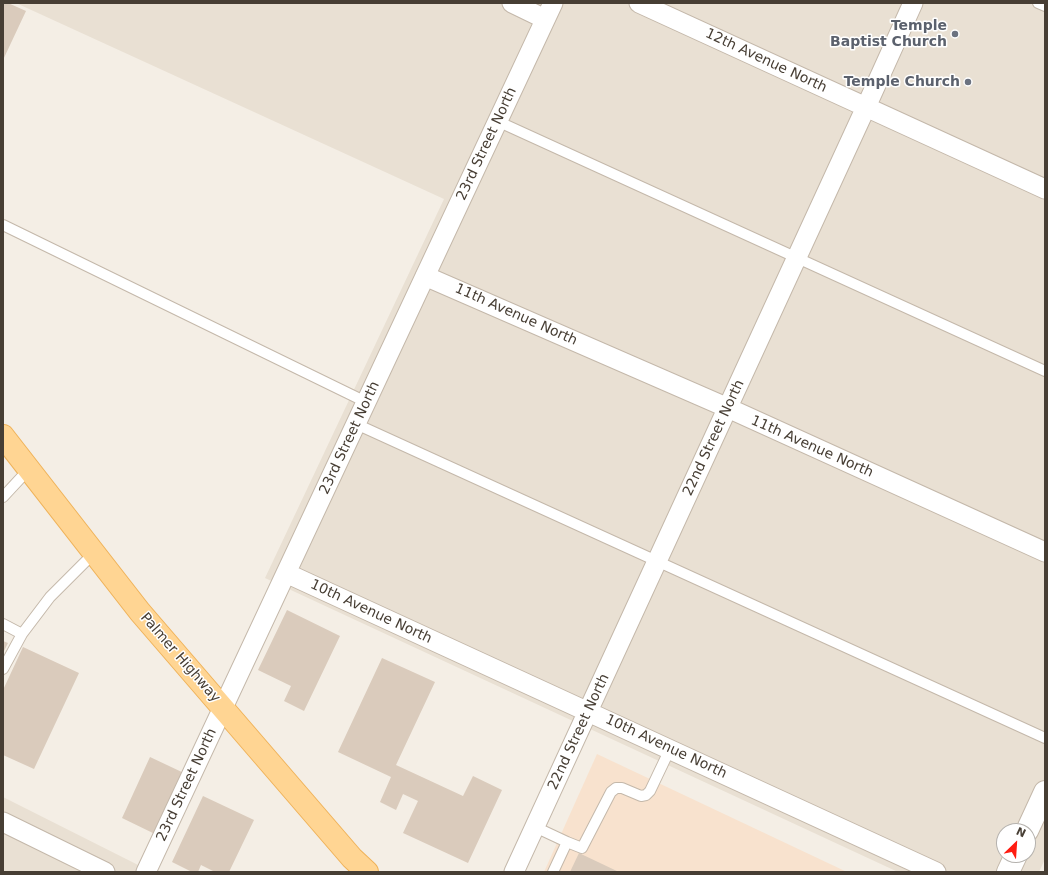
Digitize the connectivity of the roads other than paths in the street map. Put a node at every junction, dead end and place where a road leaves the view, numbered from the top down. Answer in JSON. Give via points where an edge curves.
{"nodes":[{"id":1,"x":512,"y":3,"type":"edge"},
{"id":2,"x":639,"y":3,"type":"edge"},
{"id":3,"x":913,"y":3,"type":"edge"},
{"id":4,"x":1038,"y":3,"type":"edge"},
{"id":5,"x":1045,"y":6,"type":"edge"},
{"id":6,"x":549,"y":11,"type":"edge"},
{"id":7,"x":866,"y":107,"type":"junction"},
{"id":8,"x":498,"y":122,"type":"junction"},
{"id":9,"x":1045,"y":189,"type":"edge"},
{"id":10,"x":3,"y":225,"type":"edge"},
{"id":11,"x":797,"y":258,"type":"junction"},
{"id":12,"x":425,"y":276,"type":"junction"},
{"id":13,"x":1045,"y":371,"type":"edge"},
{"id":14,"x":366,"y":402,"type":"junction"},
{"id":15,"x":728,"y":408,"type":"junction"},
{"id":16,"x":356,"y":424,"type":"junction"},
{"id":17,"x":3,"y":436,"type":"edge"},
{"id":18,"x":29,"y":468,"type":"junction"},
{"id":19,"x":3,"y":497,"type":"edge"},
{"id":20,"x":1045,"y":552,"type":"edge"},
{"id":21,"x":94,"y":553,"type":"junction"},
{"id":22,"x":658,"y":562,"type":"junction"},
{"id":23,"x":286,"y":573,"type":"junction"},
{"id":24,"x":3,"y":624,"type":"edge"},
{"id":25,"x":22,"y":634,"type":"junction"},
{"id":26,"x":3,"y":669,"type":"edge"},
{"id":27,"x":223,"y":708,"type":"junction"},
{"id":28,"x":589,"y":712,"type":"junction"},
{"id":29,"x":1045,"y":738,"type":"edge"},
{"id":30,"x":670,"y":749,"type":"junction"},
{"id":31,"x":1045,"y":792,"type":"edge"},
{"id":32,"x":3,"y":822,"type":"edge"},
{"id":33,"x":1031,"y":823,"type":"edge"},
{"id":34,"x":536,"y":827,"type":"junction"},
{"id":35,"x":567,"y":842,"type":"junction"},
{"id":36,"x":105,"y":872,"type":"edge"},
{"id":37,"x":146,"y":872,"type":"edge"},
{"id":38,"x":367,"y":872,"type":"edge"},
{"id":39,"x":514,"y":872,"type":"edge"},
{"id":40,"x":553,"y":872,"type":"edge"},
{"id":41,"x":936,"y":872,"type":"edge"}],
"edges":[{"from":1,"to":6,"type":"street"},
{"from":2,"to":7,"type":"street","name":"12th Avenue North"},
{"from":3,"to":7,"type":"street","name":"22nd Street North"},
{"from":4,"to":5,"type":"lane"},
{"from":6,"to":8,"type":"street","name":"23rd Street North"},
{"from":7,"to":9,"type":"street","name":"12th Avenue North"},
{"from":7,"to":11,"type":"street","name":"22nd Street North"},
{"from":8,"to":11,"type":"lane"},
{"from":8,"to":12,"type":"street","name":"23rd Street North"},
{"from":10,"to":14,"type":"lane"},
{"from":11,"to":13,"type":"lane"},
{"from":11,"to":15,"type":"street","name":"22nd Street North"},
{"from":12,"to":14,"type":"street","name":"23rd Street North"},
{"from":12,"to":15,"type":"street","name":"11th Avenue North"},
{"from":14,"to":16,"type":"street","name":"23rd Street North"},
{"from":15,"to":20,"type":"street","name":"11th Avenue North"},
{"from":15,"to":22,"type":"street","name":"22nd Street North"},
{"from":16,"to":22,"type":"lane"},
{"from":16,"to":23,"type":"street","name":"23rd Street North"},
{"from":17,"to":18,"type":"main road","name":"Palmer Highway"},
{"from":18,"to":19,"type":"lane"},
{"from":18,"to":21,"type":"main road","name":"Palmer Highway"},
{"from":21,"to":25,"type":"lane","via":[[50,597]]},
{"from":21,"to":27,"type":"main road","name":"Palmer Highway","via":[[140,612]]},
{"from":22,"to":28,"type":"street","name":"22nd Street North"},
{"from":22,"to":29,"type":"lane"},
{"from":23,"to":27,"type":"street","name":"23rd Street North"},
{"from":23,"to":28,"type":"street","name":"10th Avenue North"},
{"from":24,"to":25,"type":"lane"},
{"from":25,"to":26,"type":"lane"},
{"from":27,"to":37,"type":"street","name":"23rd Street North"},
{"from":27,"to":38,"type":"main road","name":"Palmer Highway","via":[[352,858]]},
{"from":28,"to":30,"type":"street","name":"10th Avenue North"},
{"from":28,"to":34,"type":"street","name":"22nd Street North"},
{"from":30,"to":35,"type":"lane","via":[[646,795],[641,796],[616,788],[611,792],[582,848]]},
{"from":30,"to":41,"type":"street","name":"10th Avenue North"},
{"from":31,"to":33,"type":"street"},
{"from":32,"to":36,"type":"street"},
{"from":34,"to":35,"type":"lane"},
{"from":34,"to":39,"type":"street","name":"22nd Street North"},
{"from":35,"to":40,"type":"lane"}]}
